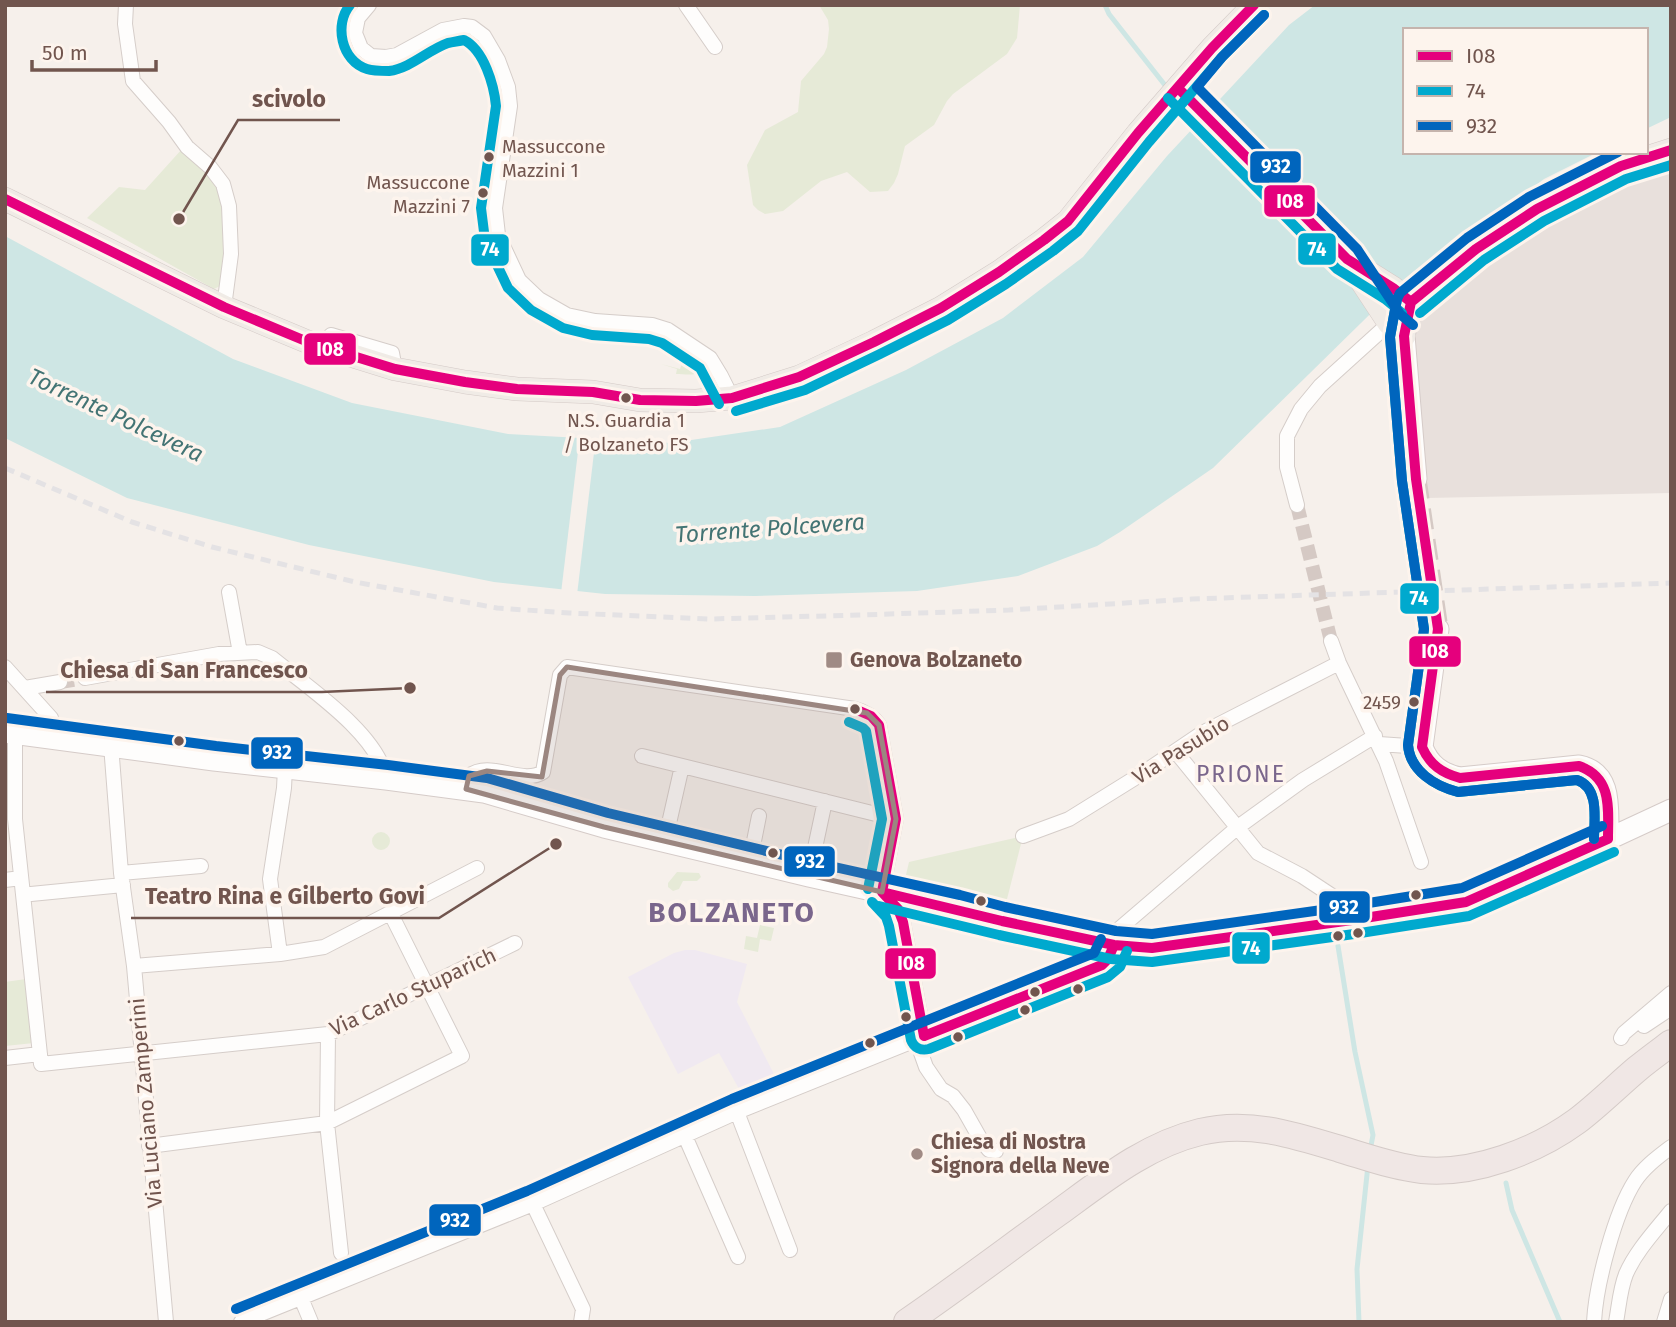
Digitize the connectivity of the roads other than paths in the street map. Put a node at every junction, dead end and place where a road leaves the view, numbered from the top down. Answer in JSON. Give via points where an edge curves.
{"nodes":[{"id":1,"x":126,"y":5,"type":"edge"},
{"id":2,"x":369,"y":5,"type":"edge"},
{"id":3,"x":686,"y":5,"type":"edge"},
{"id":4,"x":1254,"y":5,"type":"edge"},
{"id":5,"x":715,"y":47,"type":"dead end"},
{"id":6,"x":1178,"y":88,"type":"junction"},
{"id":7,"x":1671,"y":150,"type":"edge"},
{"id":8,"x":5,"y":199,"type":"edge"},
{"id":9,"x":1347,"y":259,"type":"junction"},
{"id":10,"x":1411,"y":302,"type":"junction"},
{"id":11,"x":224,"y":307,"type":"junction"},
{"id":12,"x":1397,"y":330,"type":"junction"},
{"id":13,"x":331,"y":335,"type":"dead end"},
{"id":14,"x":395,"y":369,"type":"junction"},
{"id":15,"x":732,"y":398,"type":"junction"},
{"id":16,"x":1416,"y":479,"type":"tunnel mouth"},
{"id":17,"x":1297,"y":505,"type":"tunnel mouth"},
{"id":18,"x":229,"y":593,"type":"dead end"},
{"id":19,"x":1438,"y":629,"type":"tunnel mouth"},
{"id":20,"x":1331,"y":641,"type":"tunnel mouth"},
{"id":21,"x":240,"y":653,"type":"junction"},
{"id":22,"x":1339,"y":663,"type":"junction"},
{"id":23,"x":5,"y":667,"type":"edge"},
{"id":24,"x":85,"y":678,"type":"tunnel mouth"},
{"id":25,"x":60,"y":682,"type":"tunnel mouth"},
{"id":26,"x":25,"y":688,"type":"junction"},
{"id":27,"x":10,"y":732,"type":"edge"},
{"id":28,"x":56,"y":738,"type":"junction"},
{"id":29,"x":1377,"y":740,"type":"junction"},
{"id":30,"x":111,"y":745,"type":"junction"},
{"id":31,"x":1422,"y":747,"type":"junction"},
{"id":32,"x":1176,"y":751,"type":"junction"},
{"id":33,"x":642,"y":756,"type":"dead end"},
{"id":34,"x":682,"y":766,"type":"junction"},
{"id":35,"x":285,"y":768,"type":"junction"},
{"id":36,"x":386,"y":779,"type":"junction"},
{"id":37,"x":466,"y":789,"type":"junction"},
{"id":38,"x":825,"y":801,"type":"junction"},
{"id":39,"x":1671,"y":810,"type":"edge"},
{"id":40,"x":759,"y":817,"type":"dead end"},
{"id":41,"x":896,"y":819,"type":"junction"},
{"id":42,"x":1238,"y":828,"type":"junction"},
{"id":43,"x":1023,"y":836,"type":"dead end"},
{"id":44,"x":1608,"y":839,"type":"junction"},
{"id":45,"x":665,"y":841,"type":"junction"},
{"id":46,"x":750,"y":861,"type":"junction"},
{"id":47,"x":1421,"y":862,"type":"dead end"},
{"id":48,"x":201,"y":866,"type":"dead end"},
{"id":49,"x":477,"y":868,"type":"dead end"},
{"id":50,"x":810,"y":876,"type":"junction"},
{"id":51,"x":122,"y":879,"type":"junction"},
{"id":52,"x":5,"y":880,"type":"edge"},
{"id":53,"x":22,"y":886,"type":"junction"},
{"id":54,"x":882,"y":892,"type":"junction"},
{"id":55,"x":391,"y":914,"type":"junction"},
{"id":56,"x":1352,"y":920,"type":"junction"},
{"id":57,"x":515,"y":943,"type":"dead end"},
{"id":58,"x":1114,"y":945,"type":"junction"},
{"id":59,"x":281,"y":954,"type":"junction"},
{"id":60,"x":134,"y":966,"type":"junction"},
{"id":61,"x":427,"y":986,"type":"junction"},
{"id":62,"x":1671,"y":993,"type":"edge"},
{"id":63,"x":1671,"y":1008,"type":"edge"},
{"id":64,"x":328,"y":1034,"type":"junction"},
{"id":65,"x":920,"y":1037,"type":"junction"},
{"id":66,"x":1671,"y":1043,"type":"edge"},
{"id":67,"x":142,"y":1053,"type":"junction"},
{"id":68,"x":40,"y":1054,"type":"junction"},
{"id":69,"x":5,"y":1058,"type":"edge"},
{"id":70,"x":737,"y":1112,"type":"junction"},
{"id":71,"x":327,"y":1123,"type":"junction"},
{"id":72,"x":685,"y":1136,"type":"junction"},
{"id":73,"x":149,"y":1146,"type":"junction"},
{"id":74,"x":1671,"y":1147,"type":"edge"},
{"id":75,"x":996,"y":1151,"type":"dead end"},
{"id":76,"x":533,"y":1204,"type":"junction"},
{"id":77,"x":1671,"y":1211,"type":"edge"},
{"id":78,"x":790,"y":1250,"type":"dead end"},
{"id":79,"x":341,"y":1253,"type":"dead end"},
{"id":80,"x":738,"y":1257,"type":"dead end"},
{"id":81,"x":301,"y":1298,"type":"junction"},
{"id":82,"x":1671,"y":1299,"type":"edge"},
{"id":83,"x":166,"y":1322,"type":"edge"},
{"id":84,"x":241,"y":1322,"type":"edge"},
{"id":85,"x":311,"y":1322,"type":"edge"},
{"id":86,"x":581,"y":1322,"type":"edge"},
{"id":87,"x":907,"y":1322,"type":"edge"},
{"id":88,"x":1594,"y":1322,"type":"edge"},
{"id":89,"x":1616,"y":1322,"type":"edge"},
{"id":90,"x":1664,"y":1322,"type":"edge"}],
"edges":[{"from":1,"to":11,"type":"street","via":[[124,24],[133,81],[223,184],[231,254]]},
{"from":2,"to":15,"type":"street","via":[[358,18],[355,33],[360,48],[371,56],[397,55],[443,30],[464,26],[484,36],[498,60],[510,106],[495,208],[498,235],[519,280],[539,299],[567,315],[668,330],[710,358]]},
{"from":3,"to":5,"type":"street"},
{"from":4,"to":6,"type":"main road"},
{"from":6,"to":9,"type":"main road"},
{"from":6,"to":15,"type":"main road","via":[[1068,221],[999,272],[874,342],[799,377]]},
{"from":7,"to":10,"type":"main road","via":[[1621,166],[1537,209]]},
{"from":8,"to":11,"type":"main road"},
{"from":9,"to":10,"type":"main road"},
{"from":9,"to":12,"type":"main road"},
{"from":10,"to":12,"type":"main road"},
{"from":11,"to":14,"type":"main road","via":[[308,342]]},
{"from":12,"to":16,"type":"main road"},
{"from":12,"to":17,"type":"street","via":[[1320,386],[1301,409],[1287,436],[1287,467]]},
{"from":13,"to":14,"type":"street","via":[[392,352]]},
{"from":14,"to":15,"type":"main road","via":[[465,382],[640,400]]},
{"from":18,"to":21,"type":"street"},
{"from":19,"to":31,"type":"main road"},
{"from":20,"to":22,"type":"street"},
{"from":21,"to":24,"type":"street"},
{"from":21,"to":36,"type":"street","via":[[258,652],[272,658],[342,715],[380,759]]},
{"from":22,"to":29,"type":"street"},
{"from":22,"to":32,"type":"street","name":"Via Pasubio"},
{"from":23,"to":26,"type":"street"},
{"from":25,"to":26,"type":"street"},
{"from":26,"to":28,"type":"street","via":[[51,718]]},
{"from":27,"to":28,"type":"main road"},
{"from":27,"to":53,"type":"street"},
{"from":28,"to":30,"type":"main road"},
{"from":29,"to":31,"type":"street"},
{"from":29,"to":42,"type":"street","via":[[1303,780]]},
{"from":29,"to":47,"type":"street"},
{"from":30,"to":35,"type":"main road"},
{"from":30,"to":51,"type":"street","name":"Via Luciano Zamperini"},
{"from":31,"to":44,"type":"main road","via":[[1438,770],[1460,778],[1588,768],[1604,783]]},
{"from":32,"to":42,"type":"street"},
{"from":32,"to":43,"type":"street","name":"Via Pasubio","via":[[1069,819]]},
{"from":33,"to":34,"type":"street"},
{"from":34,"to":38,"type":"street"},
{"from":34,"to":45,"type":"street"},
{"from":35,"to":36,"type":"main road"},
{"from":35,"to":59,"type":"street","via":[[270,879]]},
{"from":36,"to":37,"type":"main road"},
{"from":37,"to":41,"type":"street","via":[[469,776],[477,771],[534,776],[543,772],[560,675],[567,667],[867,713],[879,725]]},
{"from":37,"to":45,"type":"main road"},
{"from":38,"to":41,"type":"street"},
{"from":38,"to":50,"type":"street"},
{"from":39,"to":44,"type":"main road"},
{"from":40,"to":46,"type":"street"},
{"from":41,"to":54,"type":"street"},
{"from":42,"to":56,"type":"street","via":[[1258,853],[1349,907]]},
{"from":42,"to":58,"type":"street","via":[[1119,929]]},
{"from":44,"to":56,"type":"main road","via":[[1466,902]]},
{"from":45,"to":46,"type":"main road"},
{"from":46,"to":50,"type":"main road"},
{"from":48,"to":51,"type":"street"},
{"from":49,"to":55,"type":"street"},
{"from":50,"to":54,"type":"main road"},
{"from":51,"to":53,"type":"street","via":[[31,894]]},
{"from":51,"to":60,"type":"street","name":"Via Luciano Zamperini"},
{"from":52,"to":53,"type":"street"},
{"from":53,"to":68,"type":"street"},
{"from":54,"to":58,"type":"main road"},
{"from":54,"to":65,"type":"street","via":[[898,909],[908,943]]},
{"from":55,"to":59,"type":"street","via":[[324,947]]},
{"from":55,"to":61,"type":"street"},
{"from":56,"to":58,"type":"main road","via":[[1152,948]]},
{"from":57,"to":61,"type":"street","name":"Via Carlo Stuparich"},
{"from":58,"to":65,"type":"street","via":[[1102,965]]},
{"from":59,"to":60,"type":"street"},
{"from":60,"to":67,"type":"street","name":"Via Luciano Zamperini"},
{"from":61,"to":64,"type":"street","name":"Via Carlo Stuparich"},
{"from":61,"to":71,"type":"street","via":[[462,1056]]},
{"from":62,"to":63,"type":"street","via":[[1621,1038]]},
{"from":64,"to":67,"type":"street","name":"Via Carlo Stuparich"},
{"from":64,"to":71,"type":"street"},
{"from":65,"to":70,"type":"street"},
{"from":65,"to":75,"type":"street","via":[[926,1067],[964,1110],[989,1150]]},
{"from":66,"to":87,"type":"highway","via":[[1555,1135],[1506,1157],[1465,1168],[1404,1167],[1253,1128],[1217,1129],[1176,1139],[1095,1186]]},
{"from":67,"to":68,"type":"street","name":"Via Carlo Stuparich","via":[[41,1064]]},
{"from":67,"to":73,"type":"street","name":"Via Luciano Zamperini"},
{"from":68,"to":69,"type":"street"},
{"from":70,"to":72,"type":"street"},
{"from":70,"to":78,"type":"street"},
{"from":71,"to":73,"type":"street"},
{"from":71,"to":79,"type":"street"},
{"from":72,"to":76,"type":"street"},
{"from":72,"to":80,"type":"street"},
{"from":73,"to":83,"type":"street","name":"Via Luciano Zamperini"},
{"from":74,"to":88,"type":"street","via":[[1634,1183],[1613,1234]]},
{"from":76,"to":81,"type":"street"},
{"from":76,"to":86,"type":"street","via":[[583,1309]]},
{"from":77,"to":89,"type":"street","via":[[1626,1275]]},
{"from":81,"to":84,"type":"street"},
{"from":81,"to":85,"type":"street"},
{"from":82,"to":90,"type":"street"}]}
